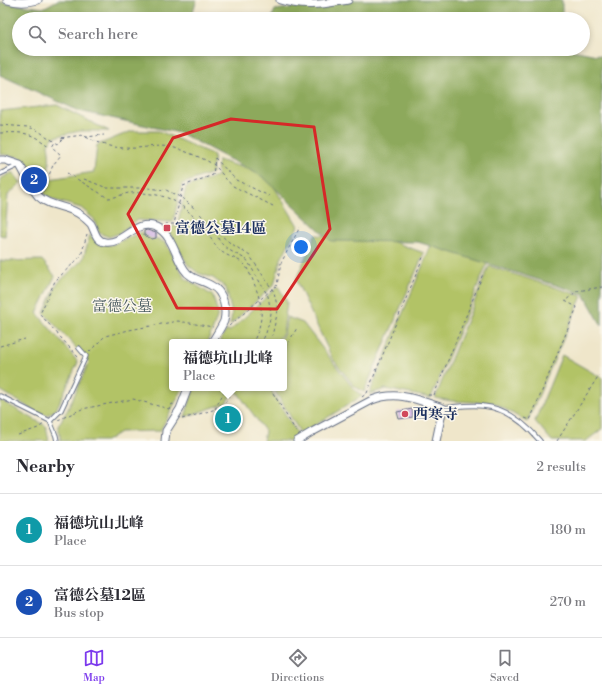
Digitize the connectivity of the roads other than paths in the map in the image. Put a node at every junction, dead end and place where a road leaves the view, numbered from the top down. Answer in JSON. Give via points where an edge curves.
{"nodes":[{"id":1,"x":7,"y":0,"type":"edge"},
{"id":2,"x":38,"y":0,"type":"edge"},
{"id":3,"x":280,"y":0,"type":"edge"},
{"id":4,"x":348,"y":0,"type":"edge"},
{"id":5,"x":0,"y":160,"type":"edge"},
{"id":6,"x":20,"y":165,"type":"junction"},
{"id":7,"x":0,"y":174,"type":"edge"},
{"id":8,"x":214,"y":339,"type":"edge"},
{"id":9,"x":79,"y":348,"type":"dead end"},
{"id":10,"x":187,"y":391,"type":"edge"},
{"id":11,"x":0,"y":396,"type":"edge"},
{"id":12,"x":443,"y":408,"type":"junction"},
{"id":13,"x":50,"y":421,"type":"junction"},
{"id":14,"x":57,"y":441,"type":"edge"},
{"id":15,"x":165,"y":441,"type":"edge"},
{"id":16,"x":297,"y":441,"type":"edge"},
{"id":17,"x":436,"y":441,"type":"edge"},
{"id":18,"x":540,"y":441,"type":"edge"}],
"edges":[{"from":1,"to":2,"type":"street"},
{"from":3,"to":4,"type":"street","via":[[312,6]]},
{"from":5,"to":6,"type":"street"},
{"from":6,"to":7,"type":"lane"},
{"from":6,"to":8,"type":"street","via":[[38,196],[48,203],[81,215],[100,240],[110,242],[140,226],[150,225],[160,230],[168,239],[186,272],[214,286],[220,293],[225,316]]},
{"from":9,"to":13,"type":"lane","via":[[86,356],[61,410]]},
{"from":10,"to":15,"type":"street","via":[[180,409],[166,431]]},
{"from":11,"to":13,"type":"lane"},
{"from":12,"to":16,"type":"street","via":[[407,397],[382,396]]},
{"from":12,"to":17,"type":"street"},
{"from":12,"to":18,"type":"lane","via":[[482,405],[502,410],[528,428]]},
{"from":13,"to":14,"type":"lane"}]}
